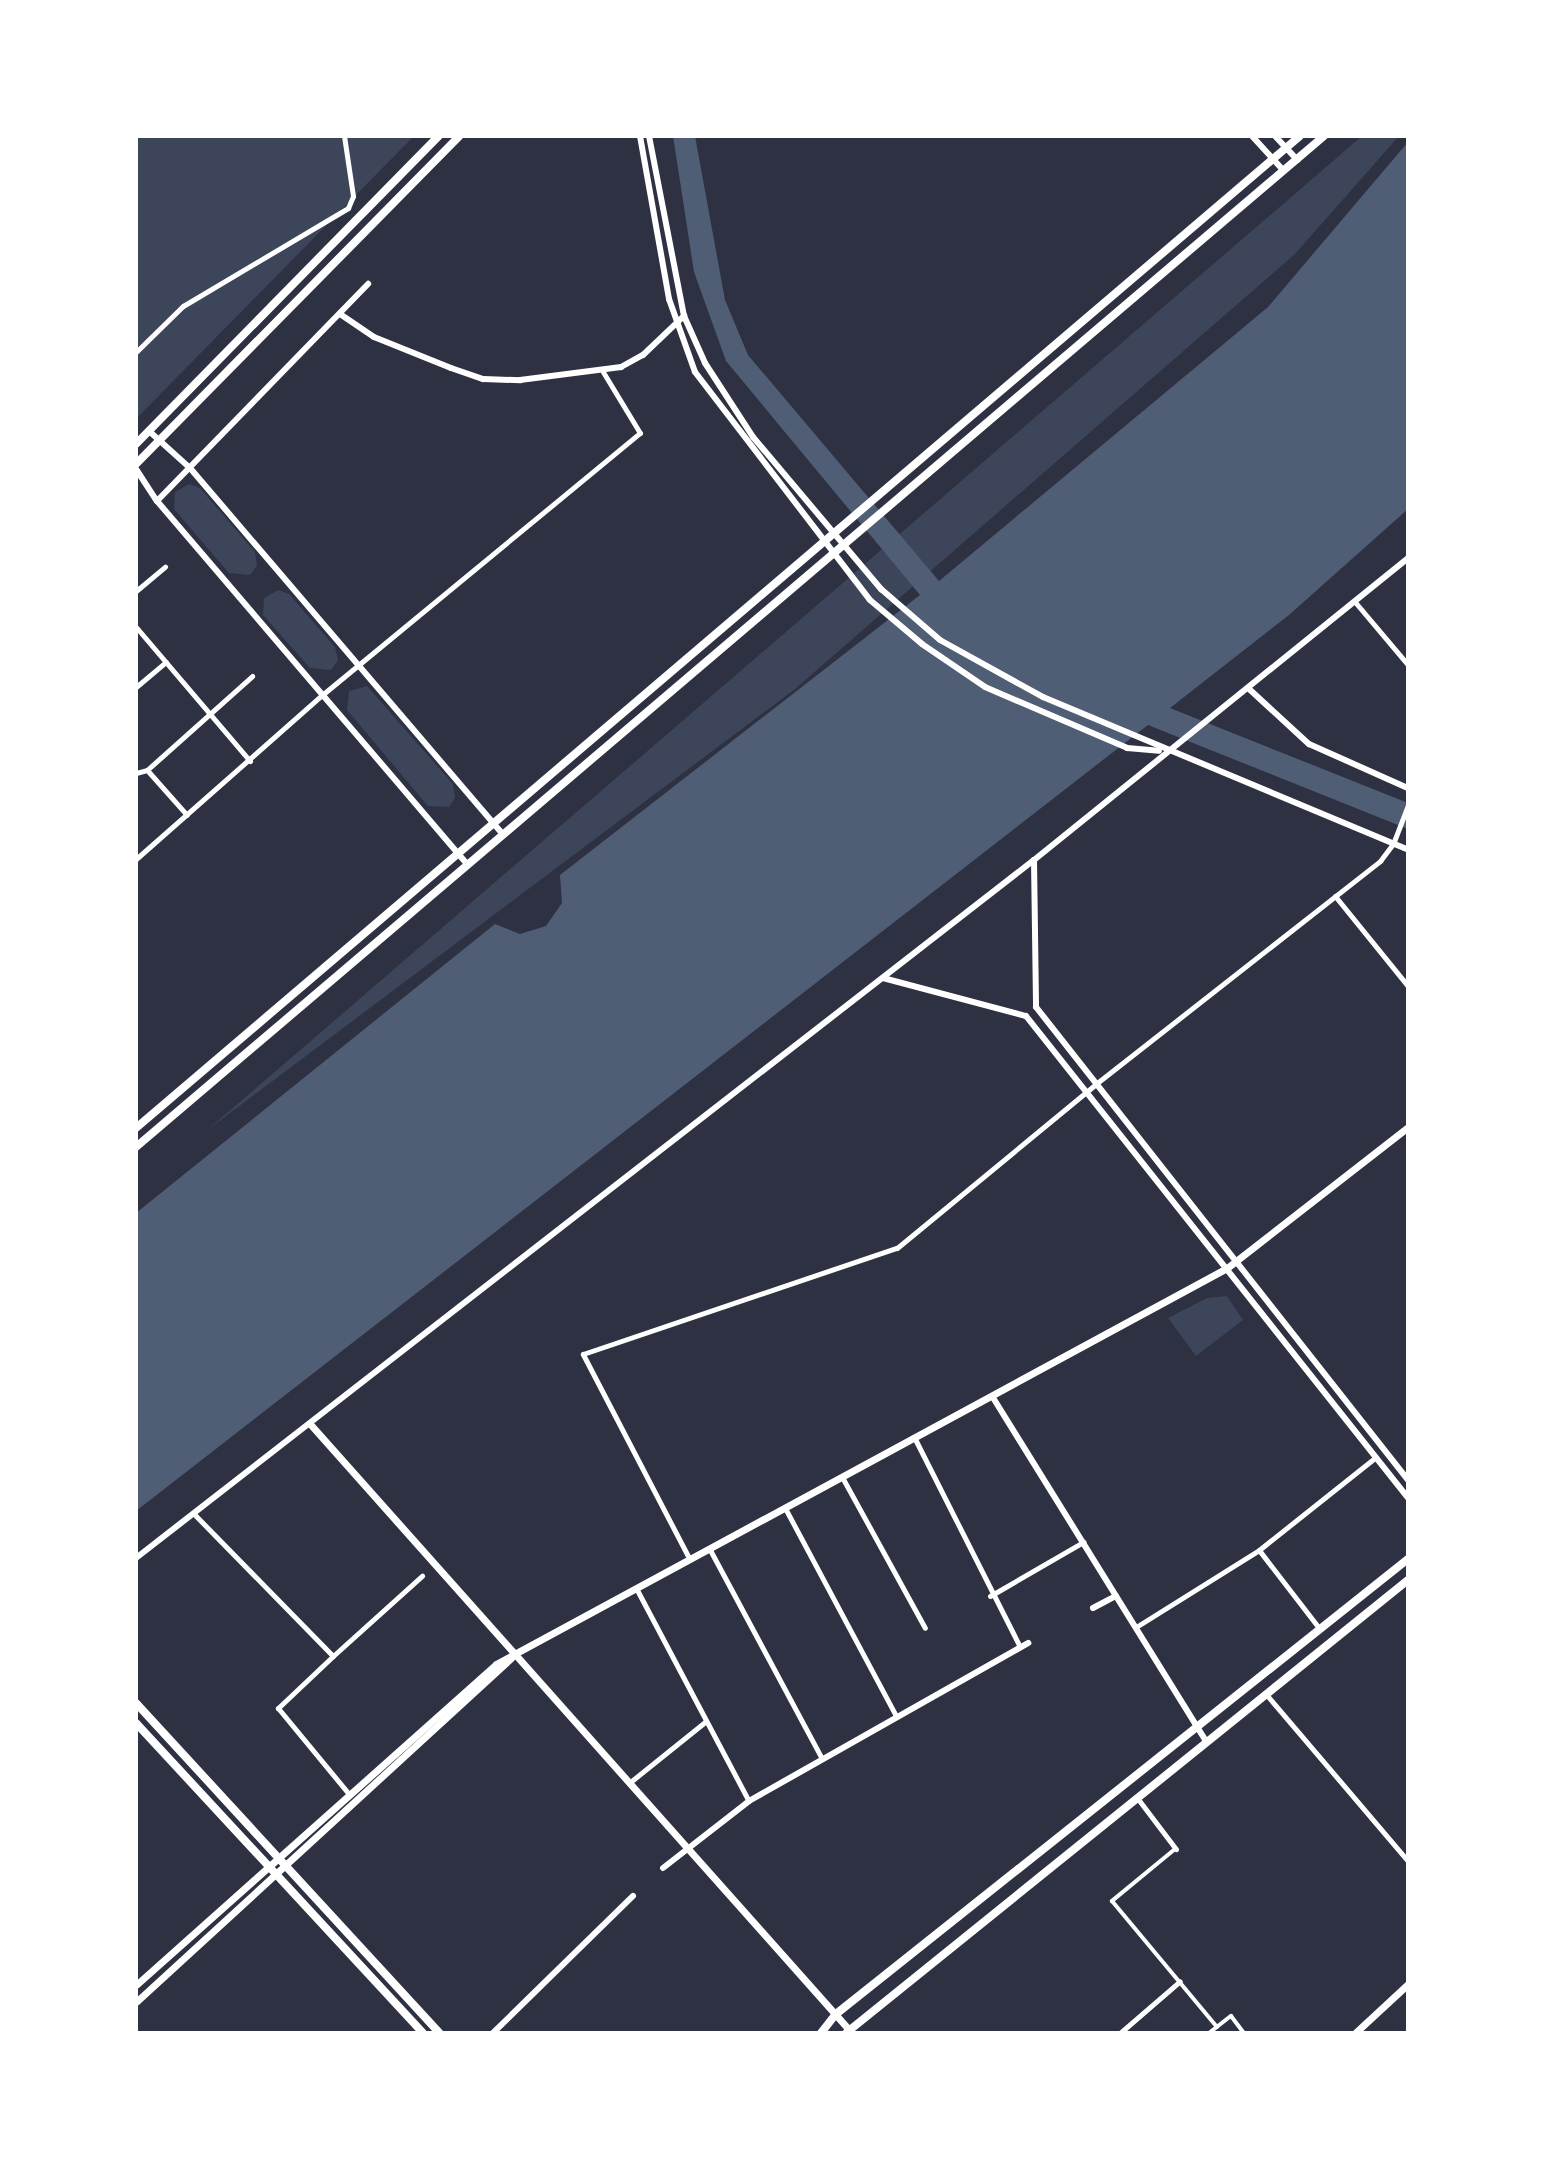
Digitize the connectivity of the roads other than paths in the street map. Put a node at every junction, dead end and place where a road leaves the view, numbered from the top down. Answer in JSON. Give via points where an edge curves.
{"nodes":[{"id":1,"x":344,"y":136,"type":"edge"},
{"id":2,"x":439,"y":136,"type":"edge"},
{"id":3,"x":460,"y":136,"type":"edge"},
{"id":4,"x":640,"y":136,"type":"edge"},
{"id":5,"x":649,"y":136,"type":"edge"},
{"id":6,"x":1252,"y":136,"type":"edge"},
{"id":7,"x":1275,"y":136,"type":"edge"},
{"id":8,"x":1300,"y":136,"type":"edge"},
{"id":9,"x":1324,"y":136,"type":"edge"},
{"id":10,"x":1286,"y":148,"type":"junction"},
{"id":11,"x":1273,"y":160,"type":"junction"},
{"id":12,"x":1297,"y":160,"type":"junction"},
{"id":13,"x":1283,"y":170,"type":"junction"},
{"id":14,"x":368,"y":284,"type":"dead end"},
{"id":15,"x":340,"y":314,"type":"junction"},
{"id":16,"x":684,"y":316,"type":"junction"},
{"id":17,"x":676,"y":325,"type":"junction"},
{"id":18,"x":136,"y":352,"type":"edge"},
{"id":19,"x":603,"y":372,"type":"junction"},
{"id":20,"x":149,"y":431,"type":"junction"},
{"id":21,"x":158,"y":441,"type":"junction"},
{"id":22,"x":136,"y":444,"type":"edge"},
{"id":23,"x":136,"y":467,"type":"edge"},
{"id":24,"x":190,"y":468,"type":"junction"},
{"id":25,"x":157,"y":501,"type":"junction"},
{"id":26,"x":830,"y":537,"type":"junction"},
{"id":27,"x":839,"y":548,"type":"junction"},
{"id":28,"x":1408,"y":558,"type":"edge"},
{"id":29,"x":165,"y":567,"type":"dead end"},
{"id":30,"x":136,"y":591,"type":"edge"},
{"id":31,"x":1355,"y":602,"type":"junction"},
{"id":32,"x":136,"y":627,"type":"edge"},
{"id":33,"x":166,"y":662,"type":"junction"},
{"id":34,"x":358,"y":665,"type":"junction"},
{"id":35,"x":1408,"y":665,"type":"edge"},
{"id":36,"x":252,"y":676,"type":"dead end"},
{"id":37,"x":136,"y":687,"type":"edge"},
{"id":38,"x":1248,"y":688,"type":"junction"},
{"id":39,"x":322,"y":695,"type":"junction"},
{"id":40,"x":210,"y":714,"type":"junction"},
{"id":41,"x":1163,"y":751,"type":"junction"},
{"id":42,"x":250,"y":761,"type":"junction"},
{"id":43,"x":147,"y":770,"type":"junction"},
{"id":44,"x":136,"y":773,"type":"edge"},
{"id":45,"x":1408,"y":788,"type":"edge"},
{"id":46,"x":1408,"y":805,"type":"edge"},
{"id":47,"x":187,"y":815,"type":"junction"},
{"id":48,"x":494,"y":824,"type":"junction"},
{"id":49,"x":502,"y":833,"type":"junction"},
{"id":50,"x":1393,"y":844,"type":"junction"},
{"id":51,"x":1408,"y":850,"type":"edge"},
{"id":52,"x":458,"y":853,"type":"junction"},
{"id":53,"x":136,"y":859,"type":"edge"},
{"id":54,"x":1034,"y":860,"type":"junction"},
{"id":55,"x":466,"y":863,"type":"junction"},
{"id":56,"x":1335,"y":896,"type":"junction"},
{"id":57,"x":883,"y":978,"type":"junction"},
{"id":58,"x":1408,"y":986,"type":"edge"},
{"id":59,"x":1036,"y":1007,"type":"junction"},
{"id":60,"x":1026,"y":1016,"type":"junction"},
{"id":61,"x":1097,"y":1083,"type":"junction"},
{"id":62,"x":1088,"y":1091,"type":"junction"},
{"id":63,"x":1408,"y":1127,"type":"edge"},
{"id":64,"x":136,"y":1128,"type":"edge"},
{"id":65,"x":136,"y":1147,"type":"edge"},
{"id":66,"x":1237,"y":1262,"type":"junction"},
{"id":67,"x":1227,"y":1268,"type":"junction"},
{"id":68,"x":992,"y":1396,"type":"junction"},
{"id":69,"x":311,"y":1425,"type":"junction"},
{"id":70,"x":914,"y":1437,"type":"junction"},
{"id":71,"x":1377,"y":1457,"type":"junction"},
{"id":72,"x":842,"y":1477,"type":"junction"},
{"id":73,"x":1408,"y":1480,"type":"edge"},
{"id":74,"x":1408,"y":1498,"type":"edge"},
{"id":75,"x":785,"y":1508,"type":"junction"},
{"id":76,"x":193,"y":1513,"type":"junction"},
{"id":77,"x":1083,"y":1542,"type":"junction"},
{"id":78,"x":709,"y":1548,"type":"junction"},
{"id":79,"x":1259,"y":1550,"type":"junction"},
{"id":80,"x":136,"y":1558,"type":"edge"},
{"id":81,"x":689,"y":1558,"type":"junction"},
{"id":82,"x":1408,"y":1559,"type":"edge"},
{"id":83,"x":422,"y":1576,"type":"dead end"},
{"id":84,"x":1408,"y":1580,"type":"edge"},
{"id":85,"x":636,"y":1588,"type":"junction"},
{"id":86,"x":990,"y":1596,"type":"junction"},
{"id":87,"x":1116,"y":1596,"type":"junction"},
{"id":88,"x":1093,"y":1608,"type":"dead end"},
{"id":89,"x":1136,"y":1627,"type":"junction"},
{"id":90,"x":925,"y":1628,"type":"dead end"},
{"id":91,"x":1319,"y":1628,"type":"junction"},
{"id":92,"x":1028,"y":1643,"type":"dead end"},
{"id":93,"x":1020,"y":1647,"type":"junction"},
{"id":94,"x":514,"y":1655,"type":"junction"},
{"id":95,"x":333,"y":1656,"type":"junction"},
{"id":96,"x":1265,"y":1692,"type":"junction"},
{"id":97,"x":136,"y":1703,"type":"edge"},
{"id":98,"x":895,"y":1714,"type":"junction"},
{"id":99,"x":706,"y":1721,"type":"junction"},
{"id":100,"x":136,"y":1723,"type":"edge"},
{"id":101,"x":1198,"y":1726,"type":"junction"},
{"id":102,"x":1205,"y":1739,"type":"junction"},
{"id":103,"x":822,"y":1759,"type":"junction"},
{"id":104,"x":629,"y":1784,"type":"junction"},
{"id":105,"x":349,"y":1794,"type":"junction"},
{"id":106,"x":1135,"y":1795,"type":"junction"},
{"id":107,"x":749,"y":1801,"type":"junction"},
{"id":108,"x":685,"y":1846,"type":"junction"},
{"id":109,"x":1176,"y":1849,"type":"joint"},
{"id":110,"x":278,"y":1859,"type":"junction"},
{"id":111,"x":1408,"y":1861,"type":"edge"},
{"id":112,"x":268,"y":1867,"type":"junction"},
{"id":113,"x":285,"y":1868,"type":"junction"},
{"id":114,"x":663,"y":1868,"type":"dead end"},
{"id":115,"x":276,"y":1876,"type":"junction"},
{"id":116,"x":633,"y":1896,"type":"dead end"},
{"id":117,"x":1180,"y":1981,"type":"junction"},
{"id":118,"x":1408,"y":1984,"type":"edge"},
{"id":119,"x":136,"y":1985,"type":"edge"},
{"id":120,"x":136,"y":2002,"type":"edge"},
{"id":121,"x":836,"y":2014,"type":"junction"},
{"id":122,"x":1217,"y":2027,"type":"junction"},
{"id":123,"x":849,"y":2032,"type":"edge"},
{"id":124,"x":423,"y":2033,"type":"edge"},
{"id":125,"x":439,"y":2033,"type":"edge"},
{"id":126,"x":493,"y":2033,"type":"edge"},
{"id":127,"x":821,"y":2033,"type":"edge"},
{"id":128,"x":1120,"y":2033,"type":"edge"},
{"id":129,"x":1209,"y":2033,"type":"edge"},
{"id":130,"x":1244,"y":2033,"type":"edge"},
{"id":131,"x":1355,"y":2033,"type":"edge"}],
"edges":[{"from":1,"to":18,"type":"street","via":[[353,196],[348,208],[183,306]]},
{"from":2,"to":20,"type":"main road"},
{"from":3,"to":21,"type":"main road"},
{"from":4,"to":17,"type":"street"},
{"from":5,"to":16,"type":"street"},
{"from":6,"to":11,"type":"street"},
{"from":7,"to":10,"type":"street"},
{"from":8,"to":10,"type":"main road"},
{"from":9,"to":12,"type":"main road"},
{"from":10,"to":11,"type":"main road"},
{"from":10,"to":12,"type":"street"},
{"from":11,"to":13,"type":"street"},
{"from":11,"to":26,"type":"main road"},
{"from":12,"to":13,"type":"main road"},
{"from":13,"to":27,"type":"main road"},
{"from":14,"to":15,"type":"street"},
{"from":15,"to":19,"type":"street","via":[[374,337],[483,379]]},
{"from":15,"to":24,"type":"street"},
{"from":16,"to":17,"type":"street"},
{"from":16,"to":26,"type":"street","via":[[725,400]]},
{"from":17,"to":19,"type":"street","via":[[643,355]]},
{"from":17,"to":26,"type":"street","via":[[707,393]]},
{"from":19,"to":34,"type":"street","via":[[640,433]]},
{"from":20,"to":21,"type":"street"},
{"from":20,"to":22,"type":"main road"},
{"from":21,"to":23,"type":"main road"},
{"from":21,"to":24,"type":"street"},
{"from":23,"to":25,"type":"street"},
{"from":24,"to":25,"type":"street"},
{"from":24,"to":34,"type":"street"},
{"from":25,"to":39,"type":"street"},
{"from":26,"to":27,"type":"street"},
{"from":26,"to":48,"type":"main road"},
{"from":27,"to":41,"type":"street","via":[[940,640],[979,665]]},
{"from":27,"to":41,"type":"street","via":[[870,600],[985,687],[1127,748]]},
{"from":27,"to":49,"type":"main road"},
{"from":28,"to":31,"type":"street"},
{"from":29,"to":30,"type":"street"},
{"from":31,"to":35,"type":"street"},
{"from":31,"to":38,"type":"street"},
{"from":32,"to":33,"type":"street"},
{"from":33,"to":37,"type":"street"},
{"from":33,"to":40,"type":"street"},
{"from":34,"to":39,"type":"street"},
{"from":34,"to":48,"type":"street"},
{"from":36,"to":40,"type":"street"},
{"from":38,"to":41,"type":"street"},
{"from":38,"to":45,"type":"street","via":[[1309,744]]},
{"from":39,"to":42,"type":"street"},
{"from":39,"to":52,"type":"street"},
{"from":40,"to":42,"type":"street"},
{"from":40,"to":43,"type":"street"},
{"from":41,"to":50,"type":"street"},
{"from":41,"to":54,"type":"street"},
{"from":42,"to":47,"type":"street"},
{"from":43,"to":44,"type":"street"},
{"from":43,"to":47,"type":"street"},
{"from":46,"to":50,"type":"street"},
{"from":47,"to":53,"type":"street"},
{"from":48,"to":49,"type":"street"},
{"from":48,"to":52,"type":"main road"},
{"from":49,"to":55,"type":"main road"},
{"from":50,"to":51,"type":"street"},
{"from":50,"to":56,"type":"street"},
{"from":52,"to":55,"type":"street"},
{"from":52,"to":64,"type":"main road"},
{"from":54,"to":57,"type":"street"},
{"from":54,"to":59,"type":"street"},
{"from":55,"to":65,"type":"main road"},
{"from":56,"to":58,"type":"street"},
{"from":56,"to":61,"type":"street"},
{"from":57,"to":60,"type":"street"},
{"from":57,"to":69,"type":"street"},
{"from":59,"to":60,"type":"street"},
{"from":59,"to":61,"type":"street"},
{"from":60,"to":62,"type":"street"},
{"from":61,"to":62,"type":"street"},
{"from":61,"to":66,"type":"street"},
{"from":62,"to":67,"type":"street"},
{"from":62,"to":81,"type":"street","via":[[897,1248],[583,1354]]},
{"from":63,"to":66,"type":"main road"},
{"from":66,"to":67,"type":"main road"},
{"from":66,"to":73,"type":"street"},
{"from":67,"to":68,"type":"main road"},
{"from":67,"to":71,"type":"street"},
{"from":68,"to":70,"type":"main road"},
{"from":68,"to":77,"type":"street"},
{"from":69,"to":76,"type":"street"},
{"from":69,"to":94,"type":"main road"},
{"from":70,"to":72,"type":"main road"},
{"from":70,"to":86,"type":"street"},
{"from":71,"to":74,"type":"street"},
{"from":71,"to":79,"type":"street"},
{"from":72,"to":75,"type":"main road"},
{"from":72,"to":90,"type":"street"},
{"from":75,"to":78,"type":"main road"},
{"from":75,"to":98,"type":"street"},
{"from":76,"to":80,"type":"street"},
{"from":76,"to":95,"type":"street"},
{"from":77,"to":86,"type":"street"},
{"from":77,"to":87,"type":"street"},
{"from":78,"to":81,"type":"main road"},
{"from":78,"to":103,"type":"street"},
{"from":79,"to":89,"type":"street"},
{"from":79,"to":91,"type":"street"},
{"from":81,"to":85,"type":"main road"},
{"from":82,"to":91,"type":"main road"},
{"from":83,"to":95,"type":"street"},
{"from":84,"to":96,"type":"main road"},
{"from":85,"to":94,"type":"main road"},
{"from":85,"to":99,"type":"street"},
{"from":86,"to":93,"type":"street"},
{"from":87,"to":88,"type":"street"},
{"from":87,"to":89,"type":"street"},
{"from":89,"to":101,"type":"street"},
{"from":91,"to":101,"type":"main road"},
{"from":92,"to":93,"type":"street"},
{"from":93,"to":98,"type":"street"},
{"from":94,"to":104,"type":"main road"},
{"from":94,"to":105,"type":"main road","via":[[496,1664]]},
{"from":94,"to":113,"type":"main road"},
{"from":95,"to":105,"type":"street","via":[[278,1708]]},
{"from":96,"to":102,"type":"main road"},
{"from":96,"to":111,"type":"street"},
{"from":97,"to":110,"type":"main road"},
{"from":98,"to":103,"type":"street"},
{"from":99,"to":104,"type":"street"},
{"from":99,"to":107,"type":"street"},
{"from":100,"to":112,"type":"main road"},
{"from":101,"to":102,"type":"street"},
{"from":101,"to":121,"type":"main road"},
{"from":102,"to":106,"type":"main road"},
{"from":103,"to":107,"type":"street"},
{"from":104,"to":108,"type":"main road"},
{"from":105,"to":110,"type":"main road"},
{"from":106,"to":109,"type":"street"},
{"from":106,"to":123,"type":"main road"},
{"from":107,"to":108,"type":"street"},
{"from":108,"to":114,"type":"street"},
{"from":108,"to":121,"type":"main road"},
{"from":109,"to":117,"type":"street","via":[[1112,1901]]},
{"from":110,"to":112,"type":"main road"},
{"from":110,"to":113,"type":"main road"},
{"from":112,"to":115,"type":"main road"},
{"from":112,"to":119,"type":"main road"},
{"from":113,"to":115,"type":"main road"},
{"from":113,"to":125,"type":"main road"},
{"from":115,"to":120,"type":"main road"},
{"from":115,"to":124,"type":"main road"},
{"from":116,"to":126,"type":"street"},
{"from":117,"to":122,"type":"street"},
{"from":117,"to":128,"type":"street"},
{"from":118,"to":131,"type":"main road"},
{"from":121,"to":123,"type":"main road"},
{"from":121,"to":127,"type":"main road"},
{"from":122,"to":129,"type":"street"},
{"from":122,"to":130,"type":"street","via":[[1231,2016]]}]}
